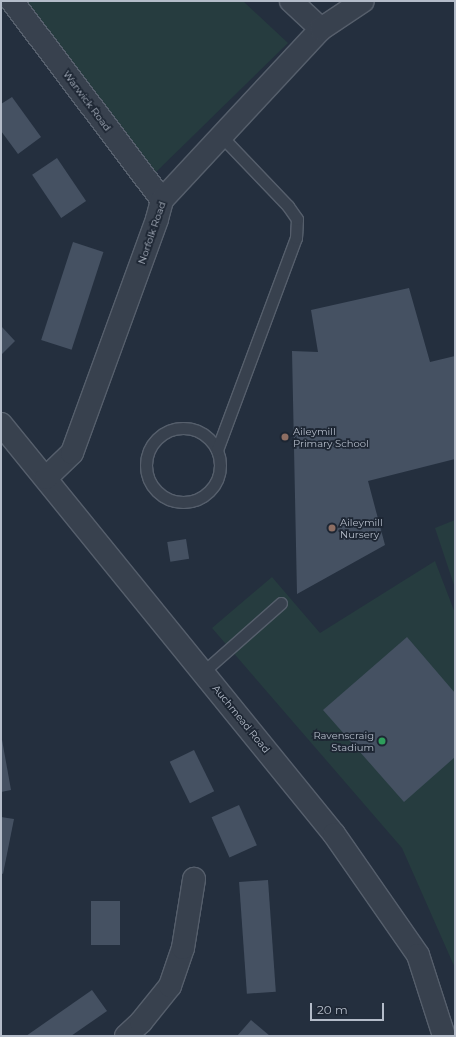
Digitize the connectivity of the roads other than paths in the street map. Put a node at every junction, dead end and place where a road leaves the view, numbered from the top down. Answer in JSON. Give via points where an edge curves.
{"nodes":[{"id":1,"x":12,"y":1,"type":"edge"},
{"id":2,"x":291,"y":1,"type":"edge"},
{"id":3,"x":363,"y":1,"type":"edge"},
{"id":4,"x":321,"y":29,"type":"junction"},
{"id":5,"x":221,"y":136,"type":"junction"},
{"id":6,"x":162,"y":200,"type":"junction"},
{"id":7,"x":1,"y":424,"type":"edge"},
{"id":8,"x":217,"y":450,"type":"junction"},
{"id":9,"x":46,"y":478,"type":"junction"},
{"id":10,"x":281,"y":603,"type":"dead end"},
{"id":11,"x":203,"y":672,"type":"junction"},
{"id":12,"x":194,"y":879,"type":"dead end"},
{"id":13,"x":126,"y":1036,"type":"edge"},
{"id":14,"x":444,"y":1036,"type":"edge"}],
"edges":[{"from":1,"to":6,"type":"street","name":"Warwick Road"},
{"from":2,"to":4,"type":"street"},
{"from":3,"to":4,"type":"street","name":"Norfolk Road"},
{"from":4,"to":5,"type":"street","name":"Norfolk Road"},
{"from":5,"to":6,"type":"street","name":"Norfolk Road"},
{"from":5,"to":8,"type":"lane","via":[[288,206],[297,219],[296,238]]},
{"from":6,"to":9,"type":"street","name":"Norfolk Road","via":[[72,453]]},
{"from":7,"to":9,"type":"street","name":"Auchmead Road"},
{"from":8,"to":8,"type":"lane","via":[[220,464],[218,478],[210,491],[199,499],[184,503],[170,500],[158,493],[149,481],[145,467],[148,453],[156,440],[167,432],[181,428],[196,430],[208,438]]},
{"from":9,"to":11,"type":"street","name":"Auchmead Road"},
{"from":10,"to":11,"type":"lane"},
{"from":11,"to":14,"type":"street","name":"Auchmead Road","via":[[334,834],[418,955]]},
{"from":12,"to":13,"type":"street","via":[[183,948],[170,986],[142,1022]]}]}
